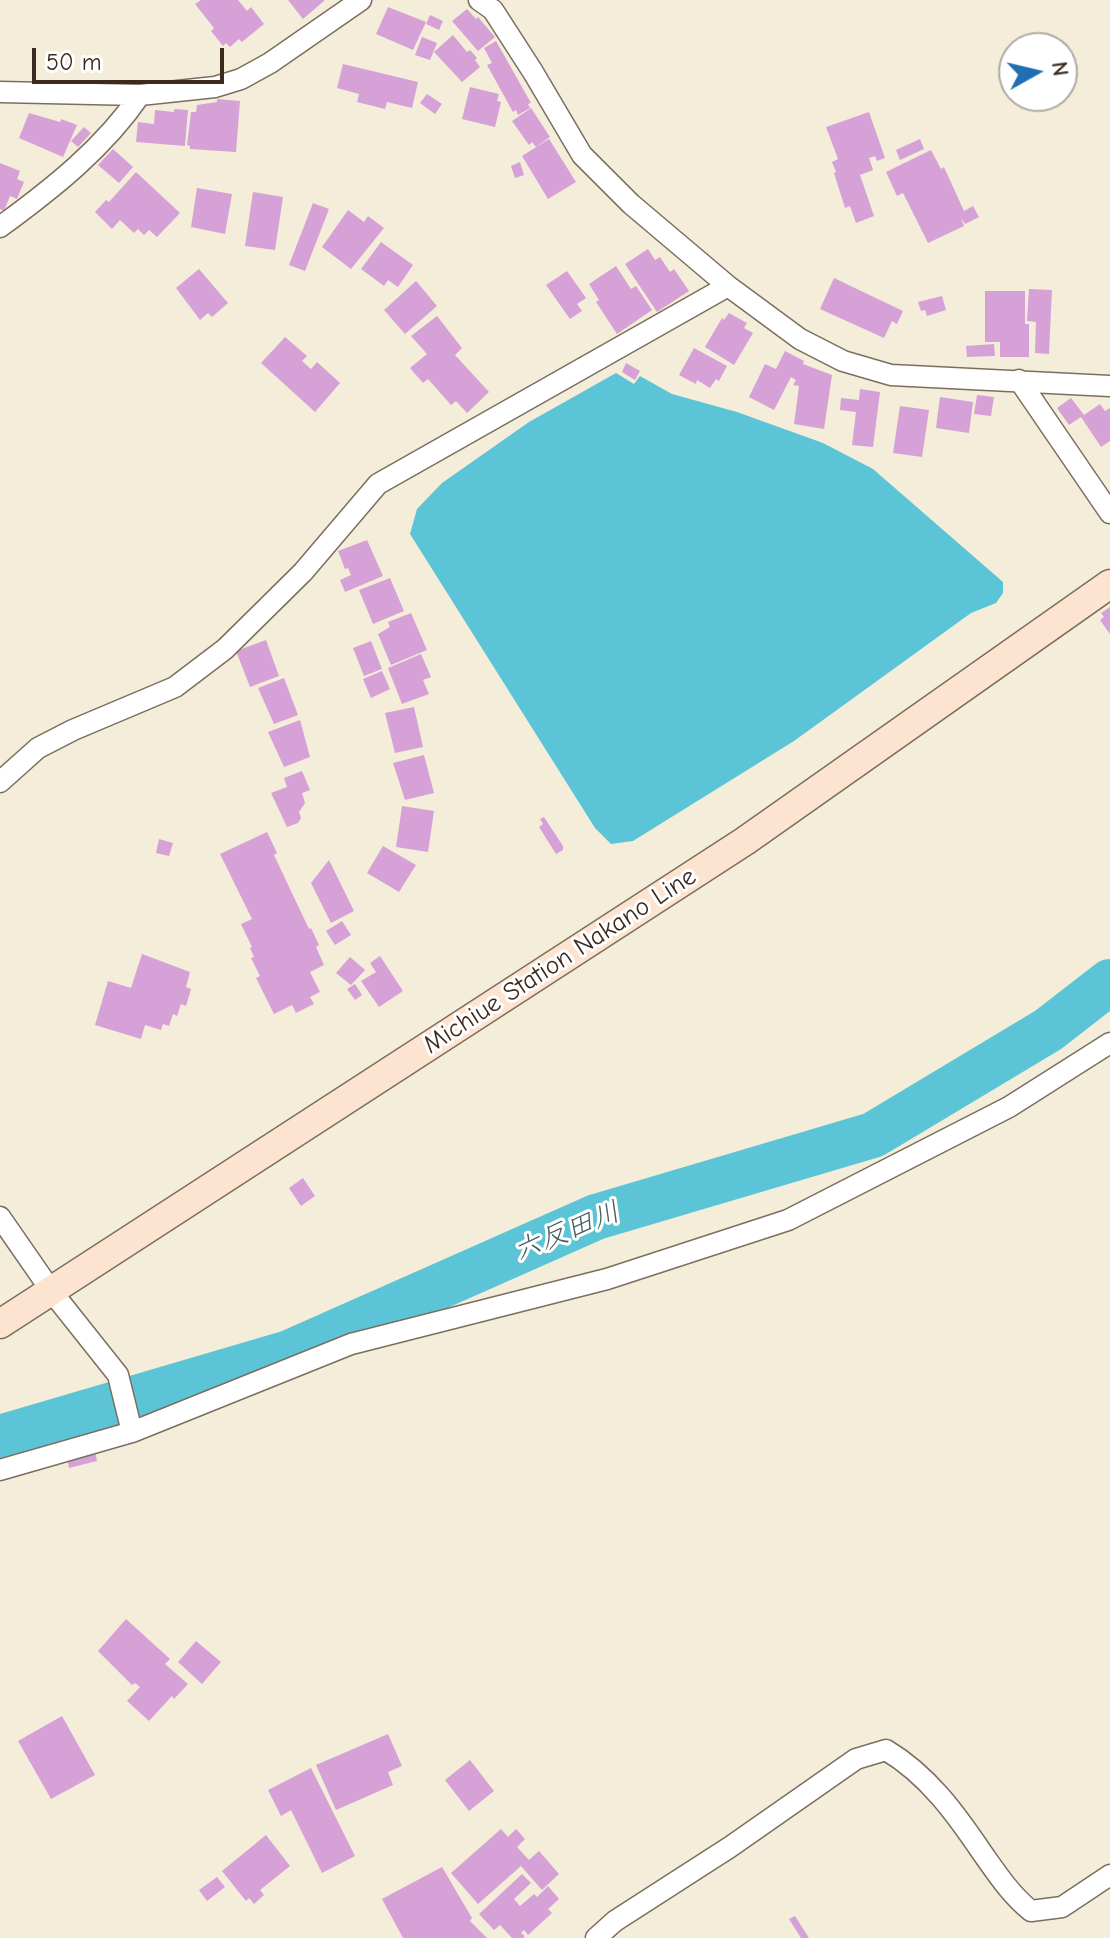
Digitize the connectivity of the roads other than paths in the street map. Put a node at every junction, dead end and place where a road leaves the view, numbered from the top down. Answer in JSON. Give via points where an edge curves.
{"nodes":[{"id":1,"x":361,"y":0,"type":"edge"},
{"id":2,"x":493,"y":3,"type":"edge"},
{"id":3,"x":0,"y":92,"type":"edge"},
{"id":4,"x":140,"y":95,"type":"junction"},
{"id":5,"x":0,"y":227,"type":"edge"},
{"id":6,"x":728,"y":286,"type":"junction"},
{"id":7,"x":1019,"y":380,"type":"junction"},
{"id":8,"x":1110,"y":386,"type":"edge"},
{"id":9,"x":1110,"y":513,"type":"edge"},
{"id":10,"x":1110,"y":584,"type":"edge"},
{"id":11,"x":0,"y":782,"type":"edge"},
{"id":12,"x":1110,"y":1043,"type":"edge"},
{"id":13,"x":0,"y":1217,"type":"edge"},
{"id":14,"x":52,"y":1292,"type":"junction"},
{"id":15,"x":0,"y":1324,"type":"edge"},
{"id":16,"x":132,"y":1432,"type":"junction"},
{"id":17,"x":0,"y":1470,"type":"edge"},
{"id":18,"x":1110,"y":1875,"type":"edge"},
{"id":19,"x":596,"y":1938,"type":"edge"}],
"edges":[{"from":1,"to":4,"type":"street","via":[[241,79]]},
{"from":2,"to":6,"type":"street","via":[[582,155]]},
{"from":3,"to":4,"type":"street"},
{"from":4,"to":5,"type":"street","via":[[109,137]]},
{"from":6,"to":7,"type":"street","via":[[800,339],[843,361],[891,375]]},
{"from":6,"to":11,"type":"street","via":[[378,484],[303,572],[225,649],[175,687],[38,748]]},
{"from":7,"to":8,"type":"street"},
{"from":7,"to":9,"type":"street"},
{"from":10,"to":14,"type":"main road","name":"Michiue Station Nakano Line","via":[[745,841]]},
{"from":12,"to":16,"type":"street","via":[[1009,1107],[788,1220],[607,1279],[351,1344]]},
{"from":13,"to":14,"type":"street"},
{"from":14,"to":15,"type":"main road","name":"Michiue Station Nakano Line"},
{"from":14,"to":16,"type":"street","via":[[118,1375]]},
{"from":16,"to":17,"type":"street"},
{"from":18,"to":19,"type":"street","via":[[1062,1907],[1031,1911],[1015,1899],[952,1808],[909,1764],[886,1750],[856,1759]]}]}
